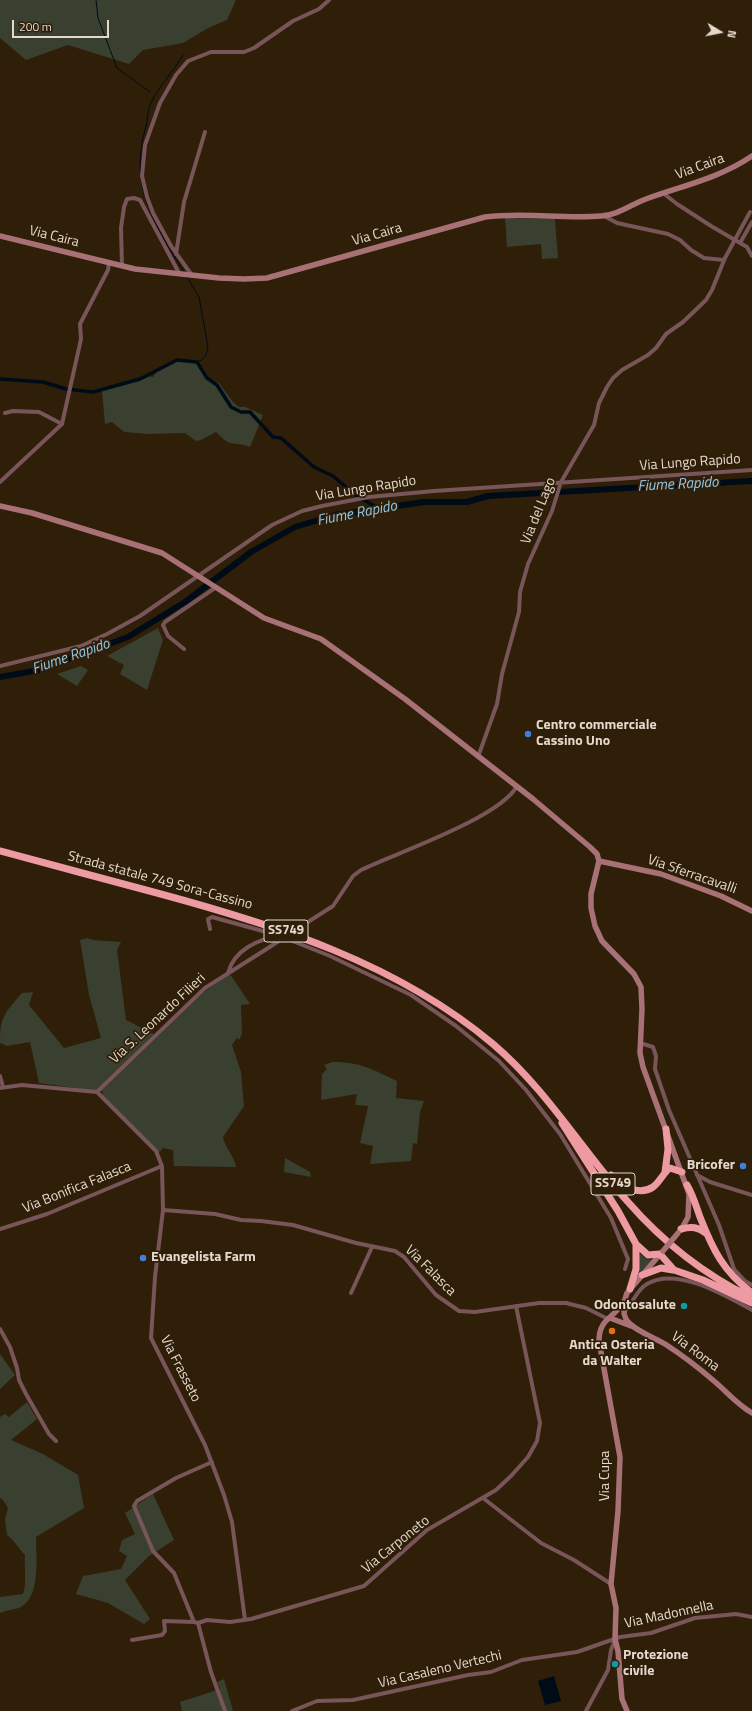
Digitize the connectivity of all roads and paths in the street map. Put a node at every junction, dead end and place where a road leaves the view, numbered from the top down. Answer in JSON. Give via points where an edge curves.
{"nodes":[{"id":1,"x":329,"y":0,"type":"edge"},
{"id":2,"x":205,"y":132,"type":"dead end"},
{"id":3,"x":752,"y":156,"type":"edge"},
{"id":4,"x":663,"y":193,"type":"junction"},
{"id":5,"x":750,"y":212,"type":"dead end"},
{"id":6,"x":604,"y":216,"type":"junction"},
{"id":7,"x":752,"y":222,"type":"edge"},
{"id":8,"x":0,"y":236,"type":"edge"},
{"id":9,"x":734,"y":239,"type":"junction"},
{"id":10,"x":740,"y":243,"type":"junction"},
{"id":11,"x":752,"y":252,"type":"edge"},
{"id":12,"x":176,"y":254,"type":"junction"},
{"id":13,"x":752,"y":256,"type":"edge"},
{"id":14,"x":724,"y":260,"type":"junction"},
{"id":15,"x":109,"y":263,"type":"junction"},
{"id":16,"x":122,"y":266,"type":"junction"},
{"id":17,"x":178,"y":273,"type":"junction"},
{"id":18,"x":191,"y":274,"type":"junction"},
{"id":19,"x":5,"y":413,"type":"dead end"},
{"id":20,"x":62,"y":424,"type":"junction"},
{"id":21,"x":752,"y":470,"type":"edge"},
{"id":22,"x":0,"y":482,"type":"edge"},
{"id":23,"x":560,"y":485,"type":"junction"},
{"id":24,"x":0,"y":506,"type":"edge"},
{"id":25,"x":199,"y":577,"type":"junction"},
{"id":26,"x":213,"y":587,"type":"junction"},
{"id":27,"x":184,"y":649,"type":"dead end"},
{"id":28,"x":0,"y":666,"type":"edge"},
{"id":29,"x":478,"y":757,"type":"junction"},
{"id":30,"x":517,"y":786,"type":"junction"},
{"id":31,"x":0,"y":851,"type":"edge"},
{"id":32,"x":599,"y":861,"type":"junction"},
{"id":33,"x":752,"y":911,"type":"edge"},
{"id":34,"x":210,"y":929,"type":"dead end"},
{"id":35,"x":272,"y":937,"type":"junction"},
{"id":36,"x":228,"y":973,"type":"junction"},
{"id":37,"x":640,"y":1043,"type":"junction"},
{"id":38,"x":0,"y":1076,"type":"edge"},
{"id":39,"x":535,"y":1086,"type":"junction"},
{"id":40,"x":1,"y":1088,"type":"edge"},
{"id":41,"x":98,"y":1092,"type":"junction"},
{"id":42,"x":563,"y":1119,"type":"junction"},
{"id":43,"x":666,"y":1129,"type":"junction"},
{"id":44,"x":162,"y":1166,"type":"junction"},
{"id":45,"x":666,"y":1172,"type":"junction"},
{"id":46,"x":682,"y":1172,"type":"junction"},
{"id":47,"x":697,"y":1175,"type":"junction"},
{"id":48,"x":687,"y":1185,"type":"junction"},
{"id":49,"x":752,"y":1195,"type":"edge"},
{"id":50,"x":163,"y":1210,"type":"junction"},
{"id":51,"x":0,"y":1229,"type":"edge"},
{"id":52,"x":680,"y":1231,"type":"junction"},
{"id":53,"x":707,"y":1234,"type":"junction"},
{"id":54,"x":636,"y":1244,"type":"junction"},
{"id":55,"x":372,"y":1247,"type":"junction"},
{"id":56,"x":661,"y":1252,"type":"junction"},
{"id":57,"x":625,"y":1269,"type":"dead end"},
{"id":58,"x":674,"y":1270,"type":"junction"},
{"id":59,"x":642,"y":1275,"type":"junction"},
{"id":60,"x":752,"y":1285,"type":"edge"},
{"id":61,"x":630,"y":1289,"type":"junction"},
{"id":62,"x":351,"y":1293,"type":"dead end"},
{"id":63,"x":752,"y":1293,"type":"edge"},
{"id":64,"x":752,"y":1298,"type":"edge"},
{"id":65,"x":624,"y":1301,"type":"junction"},
{"id":66,"x":752,"y":1303,"type":"edge"},
{"id":67,"x":516,"y":1306,"type":"junction"},
{"id":68,"x":752,"y":1310,"type":"edge"},
{"id":69,"x":624,"y":1312,"type":"junction"},
{"id":70,"x":609,"y":1318,"type":"junction"},
{"id":71,"x":633,"y":1327,"type":"junction"},
{"id":72,"x":0,"y":1329,"type":"edge"},
{"id":73,"x":752,"y":1413,"type":"edge"},
{"id":74,"x":56,"y":1441,"type":"dead end"},
{"id":75,"x":212,"y":1462,"type":"junction"},
{"id":76,"x":483,"y":1498,"type":"junction"},
{"id":77,"x":611,"y":1584,"type":"junction"},
{"id":78,"x":752,"y":1617,"type":"edge"},
{"id":79,"x":245,"y":1620,"type":"junction"},
{"id":80,"x":196,"y":1622,"type":"junction"},
{"id":81,"x":615,"y":1639,"type":"junction"},
{"id":82,"x":132,"y":1640,"type":"dead end"},
{"id":83,"x":225,"y":1711,"type":"edge"},
{"id":84,"x":292,"y":1711,"type":"edge"},
{"id":85,"x":586,"y":1711,"type":"edge"},
{"id":86,"x":627,"y":1711,"type":"edge"}],
"edges":[{"from":1,"to":12,"type":"street","via":[[319,9],[293,21],[254,48],[244,52],[211,52],[188,61],[167,90],[147,138],[142,176],[153,213]]},
{"from":2,"to":12,"type":"street","via":[[184,202]]},
{"from":3,"to":4,"type":"street","name":"Via Caira","via":[[717,176]]},
{"from":4,"to":6,"type":"street","name":"Via Caira"},
{"from":4,"to":9,"type":"street"},
{"from":5,"to":9,"type":"street","name":"Via del Lago"},
{"from":6,"to":14,"type":"street","via":[[617,223],[668,234],[704,258]]},
{"from":6,"to":18,"type":"street","name":"Via Caira","via":[[506,214],[267,278],[244,279]]},
{"from":7,"to":10,"type":"street"},
{"from":8,"to":15,"type":"street","name":"Via Caira"},
{"from":9,"to":10,"type":"street"},
{"from":9,"to":14,"type":"street","name":"Via del Lago"},
{"from":10,"to":11,"type":"street"},
{"from":11,"to":13,"type":"street"},
{"from":12,"to":18,"type":"street"},
{"from":14,"to":23,"type":"street","name":"Via del Lago","via":[[712,290],[695,311],[669,331],[648,356],[612,378],[599,403],[594,425]]},
{"from":15,"to":16,"type":"street","name":"Via Caira"},
{"from":15,"to":20,"type":"street","via":[[108,270],[80,324],[81,339]]},
{"from":16,"to":17,"type":"street","name":"Via Caira"},
{"from":16,"to":17,"type":"street","via":[[121,228],[124,207],[127,199],[134,198],[140,200]]},
{"from":17,"to":18,"type":"street","name":"Via Caira"},
{"from":19,"to":20,"type":"street","via":[[39,412]]},
{"from":20,"to":22,"type":"street"},
{"from":21,"to":23,"type":"street","name":"Via Lungo Rapido"},
{"from":23,"to":25,"type":"street","name":"Via Lungo Rapido","via":[[369,497],[302,511],[272,525]]},
{"from":23,"to":29,"type":"street","name":"Via del Lago","via":[[552,511],[528,564],[497,704]]},
{"from":24,"to":25,"type":"street","via":[[32,513],[162,553]]},
{"from":25,"to":26,"type":"street"},
{"from":25,"to":28,"type":"street","name":"Via Lungo Rapido","via":[[140,616],[81,646]]},
{"from":26,"to":27,"type":"street","via":[[163,625],[168,636]]},
{"from":26,"to":29,"type":"street","via":[[264,618],[321,639]]},
{"from":29,"to":30,"type":"street"},
{"from":30,"to":32,"type":"street","via":[[590,847],[597,854]]},
{"from":30,"to":36,"type":"street","name":"Via S. Leonardo Filieri","bridge":true,"via":[[511,795],[470,823],[361,870],[333,906]]},
{"from":31,"to":39,"type":"highway","name":"Strada statale 749 Sora-Cassino","number":"SS749","via":[[270,925],[365,964],[410,986],[468,1024],[494,1045]]},
{"from":32,"to":33,"type":"street","name":"Via Sferracavalli","via":[[661,874],[721,896]]},
{"from":32,"to":37,"type":"street","via":[[591,894],[595,926],[602,941],[639,981],[642,1002]]},
{"from":34,"to":35,"type":"street","via":[[208,919],[212,917],[270,933]]},
{"from":35,"to":36,"type":"street","via":[[245,948],[230,965]]},
{"from":35,"to":57,"type":"street","via":[[292,939],[411,996],[499,1061],[526,1090],[560,1134],[611,1218],[628,1259]]},
{"from":36,"to":41,"type":"street","name":"Via S. Leonardo Filieri","via":[[205,988]]},
{"from":37,"to":43,"type":"street","via":[[643,1067]]},
{"from":37,"to":47,"type":"street","via":[[653,1047],[657,1076]]},
{"from":38,"to":40,"type":"street"},
{"from":39,"to":42,"type":"highway","name":"Strada statale 749 Sora-Cassino","number":"SS749"},
{"from":39,"to":54,"type":"highway","via":[[566,1129]]},
{"from":40,"to":41,"type":"street","via":[[22,1085]]},
{"from":41,"to":44,"type":"street","name":"Via Frasseto","via":[[156,1151]]},
{"from":42,"to":45,"type":"highway","via":[[574,1128],[614,1179],[625,1186],[646,1190]]},
{"from":42,"to":64,"type":"highway","name":"Strada statale 749 Sora-Cassino","number":"SS749","via":[[606,1175],[651,1227],[711,1275]]},
{"from":43,"to":45,"type":"highway"},
{"from":43,"to":46,"type":"street"},
{"from":44,"to":50,"type":"street","name":"Via Frasseto"},
{"from":44,"to":51,"type":"street","name":"Via Bonifica Falasca","via":[[47,1214]]},
{"from":45,"to":46,"type":"highway","via":[[670,1168]]},
{"from":46,"to":48,"type":"street"},
{"from":47,"to":49,"type":"street","via":[[710,1182]]},
{"from":47,"to":60,"type":"street","via":[[734,1269]]},
{"from":48,"to":52,"type":"street","via":[[689,1210]]},
{"from":48,"to":53,"type":"highway"},
{"from":50,"to":55,"type":"street","name":"Via Falasca","via":[[293,1225]]},
{"from":50,"to":75,"type":"street","name":"Via Frasseto","via":[[151,1338]]},
{"from":52,"to":53,"type":"highway","via":[[690,1227]]},
{"from":52,"to":56,"type":"street","bridge":true},
{"from":53,"to":63,"type":"highway","via":[[720,1262]]},
{"from":54,"to":56,"type":"highway","via":[[648,1255],[656,1256]]},
{"from":54,"to":61,"type":"highway","via":[[636,1268]]},
{"from":55,"to":62,"type":"street"},
{"from":55,"to":67,"type":"street","name":"Via Falasca","via":[[395,1251],[404,1257],[436,1295],[459,1311],[475,1312]]},
{"from":56,"to":58,"type":"highway"},
{"from":56,"to":59,"type":"street"},
{"from":58,"to":59,"type":"highway","via":[[661,1268]]},
{"from":58,"to":66,"type":"highway","via":[[704,1280]]},
{"from":59,"to":61,"type":"street"},
{"from":61,"to":65,"type":"street"},
{"from":65,"to":69,"type":"street"},
{"from":65,"to":70,"type":"street","name":"Via Cupa","via":[[618,1311]]},
{"from":67,"to":70,"type":"street","name":"Via Falasca","via":[[566,1303]]},
{"from":67,"to":76,"type":"street","name":"Via Carponeto","via":[[540,1423],[537,1441],[512,1476]]},
{"from":68,"to":69,"type":"street","via":[[703,1285],[668,1279],[646,1284]]},
{"from":69,"to":70,"type":"street","via":[[619,1317]]},
{"from":69,"to":71,"type":"street","name":"Via Roma"},
{"from":70,"to":71,"type":"street"},
{"from":70,"to":77,"type":"street","name":"Via Cupa","via":[[600,1330],[599,1341],[620,1457]]},
{"from":71,"to":73,"type":"street","name":"Via Roma","via":[[676,1352]]},
{"from":72,"to":74,"type":"street","via":[[10,1347],[19,1380],[49,1434]]},
{"from":75,"to":79,"type":"street","name":"Via Frasseto","via":[[232,1522]]},
{"from":75,"to":80,"type":"street","via":[[176,1478],[137,1501],[134,1506],[153,1551],[174,1573]]},
{"from":76,"to":77,"type":"street","via":[[541,1543],[574,1560]]},
{"from":76,"to":79,"type":"street","name":"Via Carponeto","via":[[427,1530],[364,1586]]},
{"from":77,"to":81,"type":"street","name":"Via Cupa","via":[[617,1615]]},
{"from":78,"to":81,"type":"street","name":"Via Madonnella","via":[[736,1614],[694,1618],[650,1633]]},
{"from":79,"to":80,"type":"street","name":"Via Carponeto"},
{"from":80,"to":82,"type":"street","name":"Via Carponeto","via":[[164,1621],[165,1631],[162,1635]]},
{"from":80,"to":83,"type":"street"},
{"from":81,"to":84,"type":"street","name":"Via Casaleno Vertechi","via":[[577,1652],[522,1660],[491,1672],[353,1700],[317,1702]]},
{"from":81,"to":85,"type":"street","via":[[608,1670]]},
{"from":81,"to":86,"type":"street","name":"Via Cupa","via":[[622,1699]]}]}
